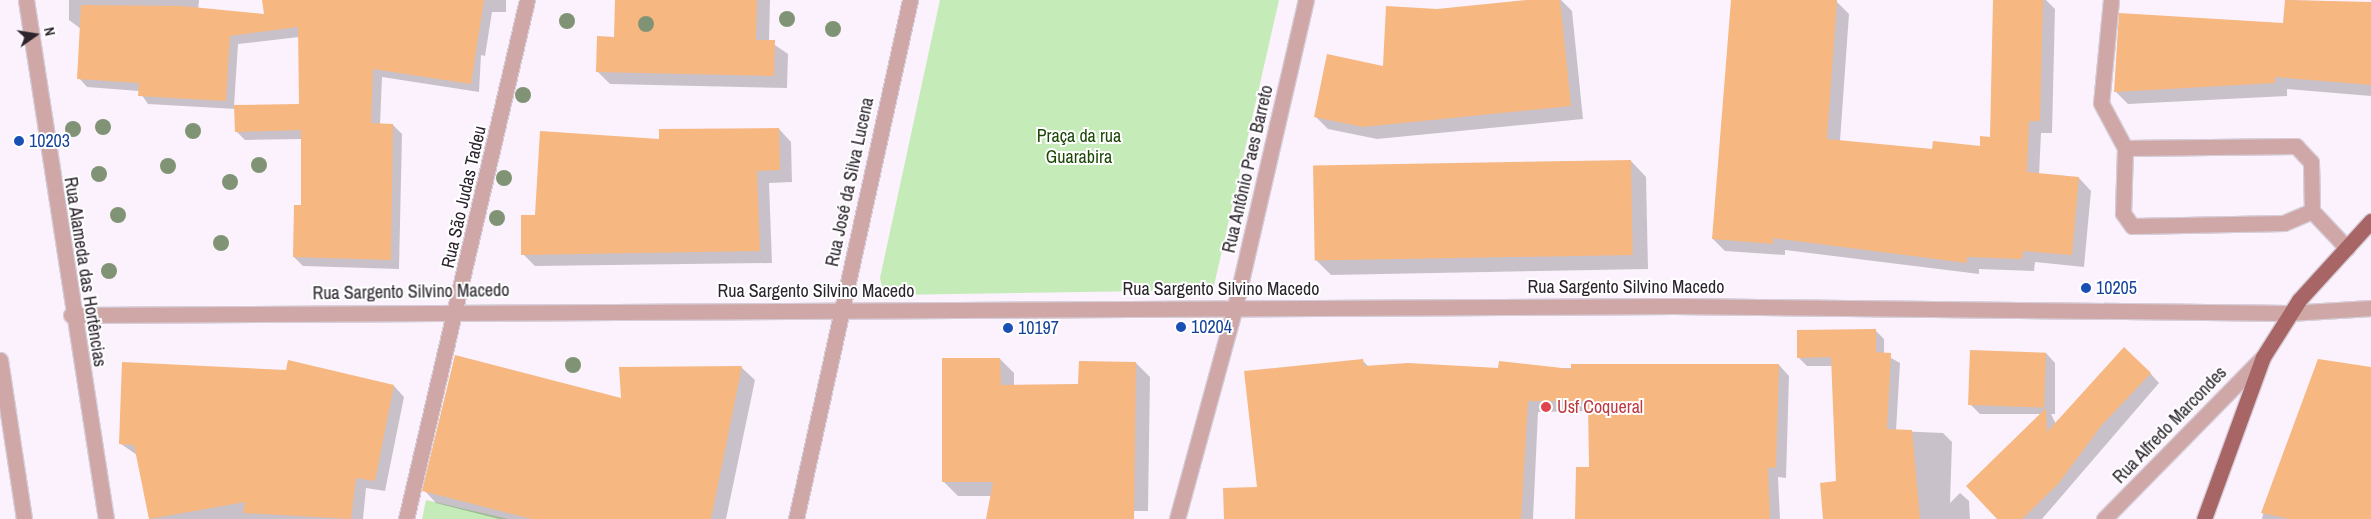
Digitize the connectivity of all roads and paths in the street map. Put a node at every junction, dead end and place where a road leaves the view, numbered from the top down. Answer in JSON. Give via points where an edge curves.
{"nodes":[{"id":1,"x":26,"y":0,"type":"edge"},
{"id":2,"x":527,"y":0,"type":"edge"},
{"id":3,"x":910,"y":0,"type":"edge"},
{"id":4,"x":1306,"y":0,"type":"edge"},
{"id":5,"x":2112,"y":0,"type":"edge"},
{"id":6,"x":2125,"y":148,"type":"junction"},
{"id":7,"x":2312,"y":211,"type":"junction"},
{"id":8,"x":2371,"y":221,"type":"edge"},
{"id":9,"x":2347,"y":248,"type":"junction"},
{"id":10,"x":1235,"y":307,"type":"junction"},
{"id":11,"x":2371,"y":308,"type":"edge"},
{"id":12,"x":458,"y":310,"type":"junction"},
{"id":13,"x":841,"y":310,"type":"junction"},
{"id":14,"x":2290,"y":313,"type":"junction"},
{"id":15,"x":71,"y":315,"type":"junction"},
{"id":16,"x":2263,"y":357,"type":"junction"},
{"id":17,"x":0,"y":360,"type":"edge"},
{"id":18,"x":24,"y":519,"type":"edge"},
{"id":19,"x":106,"y":519,"type":"edge"},
{"id":20,"x":406,"y":519,"type":"edge"},
{"id":21,"x":796,"y":519,"type":"edge"},
{"id":22,"x":1177,"y":519,"type":"edge"},
{"id":23,"x":2104,"y":519,"type":"edge"},
{"id":24,"x":2204,"y":519,"type":"edge"}],
"edges":[{"from":1,"to":15,"type":"street","name":"Rua Alameda das Hortências"},
{"from":2,"to":12,"type":"street","name":"Rua São Judas Tadeu"},
{"from":3,"to":13,"type":"street","name":"Rua José da Silva Lucena"},
{"from":4,"to":10,"type":"street","name":"Rua Antônio Paes Barreto"},
{"from":5,"to":6,"type":"street","via":[[2101,103]]},
{"from":6,"to":7,"type":"street","via":[[2296,146],[2311,162]]},
{"from":6,"to":7,"type":"street","via":[[2123,213],[2132,226],[2284,224]]},
{"from":7,"to":9,"type":"street"},
{"from":8,"to":9,"type":"main road"},
{"from":9,"to":14,"type":"main road"},
{"from":10,"to":13,"type":"street","name":"Rua Sargento Silvino Macedo"},
{"from":10,"to":14,"type":"street","name":"Rua Sargento Silvino Macedo","via":[[1674,306]]},
{"from":10,"to":22,"type":"street","name":"Rua Antônio Paes Barreto"},
{"from":11,"to":14,"type":"street","name":"Rua Sargento Silvino Macedo"},
{"from":12,"to":13,"type":"street","name":"Rua Sargento Silvino Macedo"},
{"from":12,"to":15,"type":"street","name":"Rua Sargento Silvino Macedo"},
{"from":12,"to":20,"type":"street","name":"Rua São Judas Tadeu"},
{"from":13,"to":21,"type":"street","name":"Rua José da Silva Lucena"},
{"from":14,"to":16,"type":"main road"},
{"from":15,"to":19,"type":"street","name":"Rua Alameda das Hortências"},
{"from":16,"to":23,"type":"street","name":"Rua Alfredo Marcondes"},
{"from":16,"to":24,"type":"main road"},
{"from":17,"to":18,"type":"street"}]}
